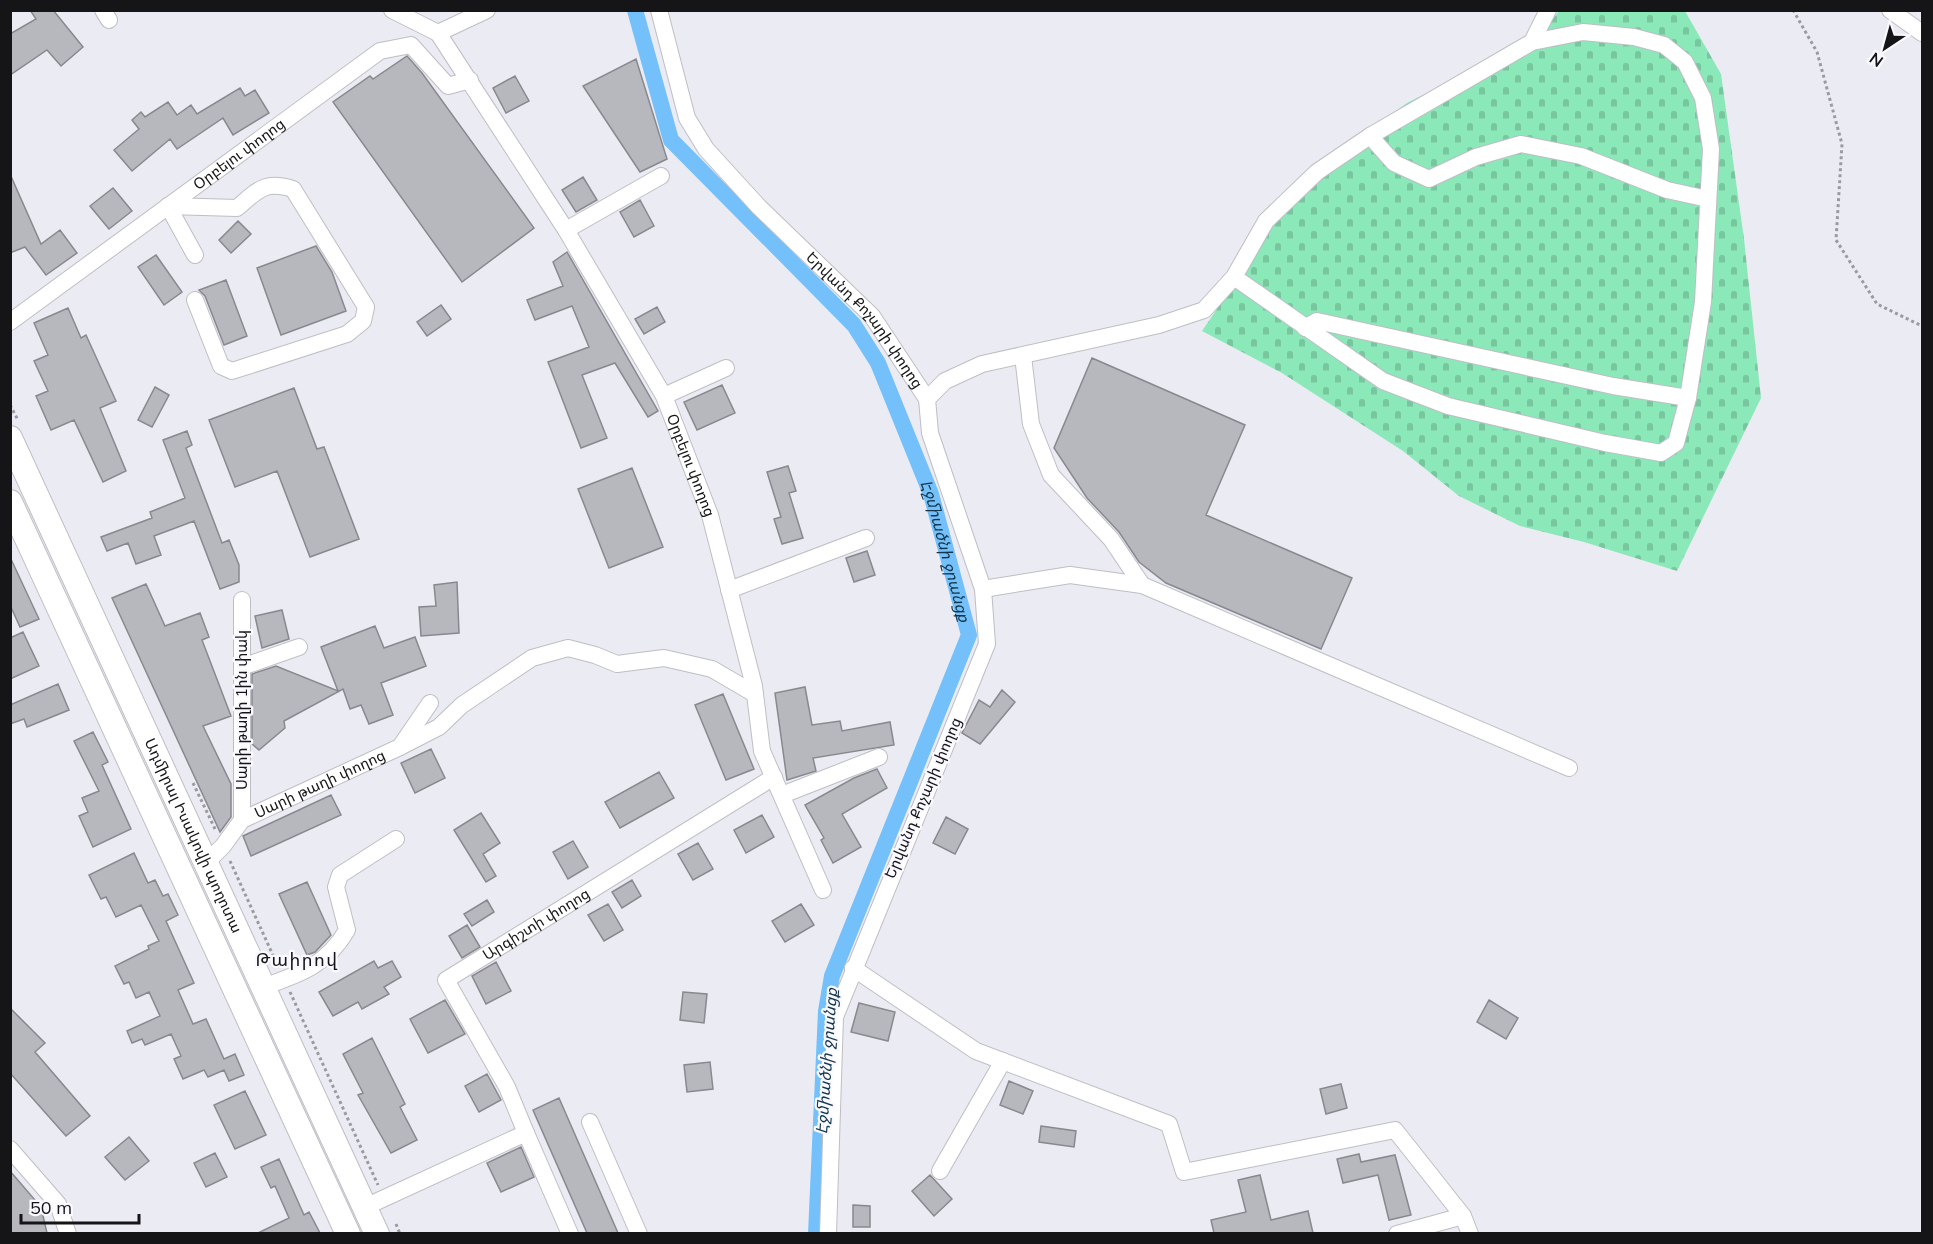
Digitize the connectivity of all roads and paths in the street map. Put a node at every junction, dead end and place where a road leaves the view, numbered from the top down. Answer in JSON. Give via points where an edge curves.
{"nodes":[{"id":1,"x":392,"y":10,"type":"edge"},
{"id":2,"x":487,"y":10,"type":"edge"},
{"id":3,"x":659,"y":10,"type":"edge"},
{"id":4,"x":1548,"y":10,"type":"edge"},
{"id":5,"x":1793,"y":10,"type":"edge"},
{"id":6,"x":1890,"y":10,"type":"edge"},
{"id":7,"x":438,"y":33,"type":"junction"},
{"id":8,"x":1923,"y":33,"type":"edge"},
{"id":9,"x":1532,"y":42,"type":"junction"},
{"id":10,"x":470,"y":80,"type":"junction"},
{"id":11,"x":1370,"y":136,"type":"junction"},
{"id":12,"x":661,"y":176,"type":"dead end"},
{"id":13,"x":1708,"y":199,"type":"junction"},
{"id":14,"x":168,"y":206,"type":"junction"},
{"id":15,"x":566,"y":230,"type":"junction"},
{"id":16,"x":195,"y":255,"type":"dead end"},
{"id":17,"x":1234,"y":276,"type":"junction"},
{"id":18,"x":195,"y":300,"type":"dead end"},
{"id":19,"x":10,"y":322,"type":"edge"},
{"id":20,"x":1923,"y":326,"type":"edge"},
{"id":21,"x":1305,"y":328,"type":"junction"},
{"id":22,"x":1023,"y":356,"type":"junction"},
{"id":23,"x":726,"y":368,"type":"dead end"},
{"id":24,"x":664,"y":396,"type":"junction"},
{"id":25,"x":1688,"y":398,"type":"junction"},
{"id":26,"x":927,"y":399,"type":"junction"},
{"id":27,"x":10,"y":438,"type":"edge"},
{"id":28,"x":10,"y":502,"type":"edge"},
{"id":29,"x":866,"y":538,"type":"dead end"},
{"id":30,"x":1142,"y":585,"type":"junction"},
{"id":31,"x":983,"y":589,"type":"junction"},
{"id":32,"x":729,"y":590,"type":"junction"},
{"id":33,"x":242,"y":600,"type":"dead end"},
{"id":34,"x":299,"y":647,"type":"dead end"},
{"id":35,"x":242,"y":667,"type":"junction"},
{"id":36,"x":753,"y":693,"type":"junction"},
{"id":37,"x":430,"y":703,"type":"dead end"},
{"id":38,"x":400,"y":747,"type":"junction"},
{"id":39,"x":879,"y":757,"type":"dead end"},
{"id":40,"x":1569,"y":768,"type":"dead end"},
{"id":41,"x":774,"y":777,"type":"junction"},
{"id":42,"x":782,"y":795,"type":"junction"},
{"id":43,"x":242,"y":820,"type":"junction"},
{"id":44,"x":396,"y":839,"type":"dead end"},
{"id":45,"x":206,"y":863,"type":"junction"},
{"id":46,"x":823,"y":890,"type":"dead end"},
{"id":47,"x":853,"y":968,"type":"junction"},
{"id":48,"x":264,"y":987,"type":"junction"},
{"id":49,"x":1003,"y":1061,"type":"junction"},
{"id":50,"x":590,"y":1122,"type":"dead end"},
{"id":51,"x":526,"y":1133,"type":"junction"},
{"id":52,"x":10,"y":1149,"type":"edge"},
{"id":53,"x":940,"y":1171,"type":"dead end"},
{"id":54,"x":365,"y":1207,"type":"junction"},
{"id":55,"x":1463,"y":1216,"type":"junction"},
{"id":56,"x":68,"y":1233,"type":"edge"},
{"id":57,"x":348,"y":1233,"type":"edge"},
{"id":58,"x":377,"y":1233,"type":"edge"},
{"id":59,"x":570,"y":1233,"type":"edge"},
{"id":60,"x":639,"y":1233,"type":"edge"},
{"id":61,"x":828,"y":1233,"type":"edge"},
{"id":62,"x":1397,"y":1233,"type":"edge"},
{"id":63,"x":1470,"y":1233,"type":"edge"}],
"edges":[{"from":1,"to":7,"type":"street"},
{"from":2,"to":7,"type":"street"},
{"from":3,"to":26,"type":"street","name":"Երվանդ Քոչարի փողոց","via":[[687,118],[706,149],[759,207],[872,316]]},
{"from":4,"to":9,"type":"street"},
{"from":5,"to":20,"type":"path","via":[[1817,52],[1842,144],[1836,240],[1877,304]]},
{"from":6,"to":8,"type":"street"},
{"from":7,"to":10,"type":"street","name":"Օրբելու փողոց"},
{"from":9,"to":11,"type":"street"},
{"from":9,"to":13,"type":"street","via":[[1583,32],[1634,37],[1664,45],[1685,62],[1703,98],[1711,149]]},
{"from":10,"to":14,"type":"street","name":"Օրբելու փողոց","via":[[448,86],[411,45],[380,51]]},
{"from":10,"to":15,"type":"street","name":"Օրբելու փողոց"},
{"from":11,"to":13,"type":"street","via":[[1394,163],[1429,179],[1476,157],[1521,144],[1581,156],[1667,190]]},
{"from":11,"to":17,"type":"street","via":[[1317,172],[1266,221]]},
{"from":12,"to":15,"type":"street"},
{"from":13,"to":25,"type":"street","via":[[1703,302]]},
{"from":14,"to":16,"type":"street"},
{"from":14,"to":18,"type":"street","via":[[237,208],[261,188],[276,184],[293,189],[366,307],[363,321],[347,334],[232,371],[221,366]]},
{"from":14,"to":19,"type":"street","name":"Օրբելու փողոց"},
{"from":15,"to":24,"type":"street","name":"Օրբելու փողոց"},
{"from":17,"to":21,"type":"street"},
{"from":17,"to":22,"type":"street","via":[[1204,310],[1159,325]]},
{"from":21,"to":25,"type":"street","via":[[1317,321],[1613,386]]},
{"from":21,"to":25,"type":"street","via":[[1383,381],[1448,406],[1605,443],[1661,453],[1676,443]]},
{"from":22,"to":26,"type":"street","via":[[982,364],[945,381]]},
{"from":22,"to":30,"type":"street","via":[[1031,424],[1051,475],[1111,538]]},
{"from":23,"to":24,"type":"street"},
{"from":24,"to":32,"type":"street","name":"Օրբելու փողոց","via":[[710,515]]},
{"from":26,"to":31,"type":"street","name":"Երվանդ Քոչարի փողոց","via":[[930,434]]},
{"from":27,"to":45,"type":"highway","name":"Ադմիրալ Իսակովի պողոտա"},
{"from":28,"to":57,"type":"highway","name":"Ադմիրալ Իսակովի պողոտա"},
{"from":29,"to":32,"type":"street"},
{"from":30,"to":31,"type":"street","via":[[1070,575]]},
{"from":30,"to":40,"type":"street"},
{"from":31,"to":47,"type":"street","name":"Երվանդ Քոչարի փողոց","via":[[987,644]]},
{"from":32,"to":36,"type":"street","name":"Օրբելու փողոց"},
{"from":33,"to":35,"type":"street","name":"Սարի թաղի 1ին փակ"},
{"from":34,"to":35,"type":"street"},
{"from":35,"to":43,"type":"street","name":"Սարի թաղի 1ին փակ"},
{"from":36,"to":38,"type":"street","via":[[712,669],[664,658],[617,663],[568,648],[532,658],[462,705],[439,727]]},
{"from":36,"to":41,"type":"street","name":"Օրբելու փողոց","via":[[762,751]]},
{"from":37,"to":38,"type":"street","name":"Սարի թաղի փողոց"},
{"from":38,"to":43,"type":"street","name":"Սարի թաղի փողոց"},
{"from":39,"to":42,"type":"street"},
{"from":41,"to":42,"type":"street","name":"Օրբելու փողոց"},
{"from":41,"to":51,"type":"street","name":"Արգիշտի փողոց","via":[[446,980],[507,1087]]},
{"from":42,"to":46,"type":"street","name":"Օրբելու փողոց"},
{"from":43,"to":45,"type":"street","name":"Սարի թաղի փողոց"},
{"from":44,"to":48,"type":"street","via":[[340,875],[336,887],[347,930],[336,949],[325,960]]},
{"from":45,"to":48,"type":"highway","name":"Ադմիրալ Իսակովի պողոտա"},
{"from":47,"to":49,"type":"street","via":[[976,1051]]},
{"from":47,"to":61,"type":"street","name":"Երվանդ Քոչարի փողոց","via":[[835,1017]]},
{"from":48,"to":54,"type":"highway","name":"Ադմիրալ Իսակովի պողոտա"},
{"from":49,"to":53,"type":"street"},
{"from":49,"to":55,"type":"street","via":[[1169,1124],[1184,1172],[1395,1130]]},
{"from":50,"to":60,"type":"street"},
{"from":51,"to":54,"type":"street"},
{"from":51,"to":59,"type":"street"},
{"from":52,"to":56,"type":"street","via":[[58,1204]]},
{"from":54,"to":58,"type":"highway","name":"Ադմիրալ Իսակովի պողոտա"},
{"from":55,"to":62,"type":"street"},
{"from":55,"to":63,"type":"street"}]}
